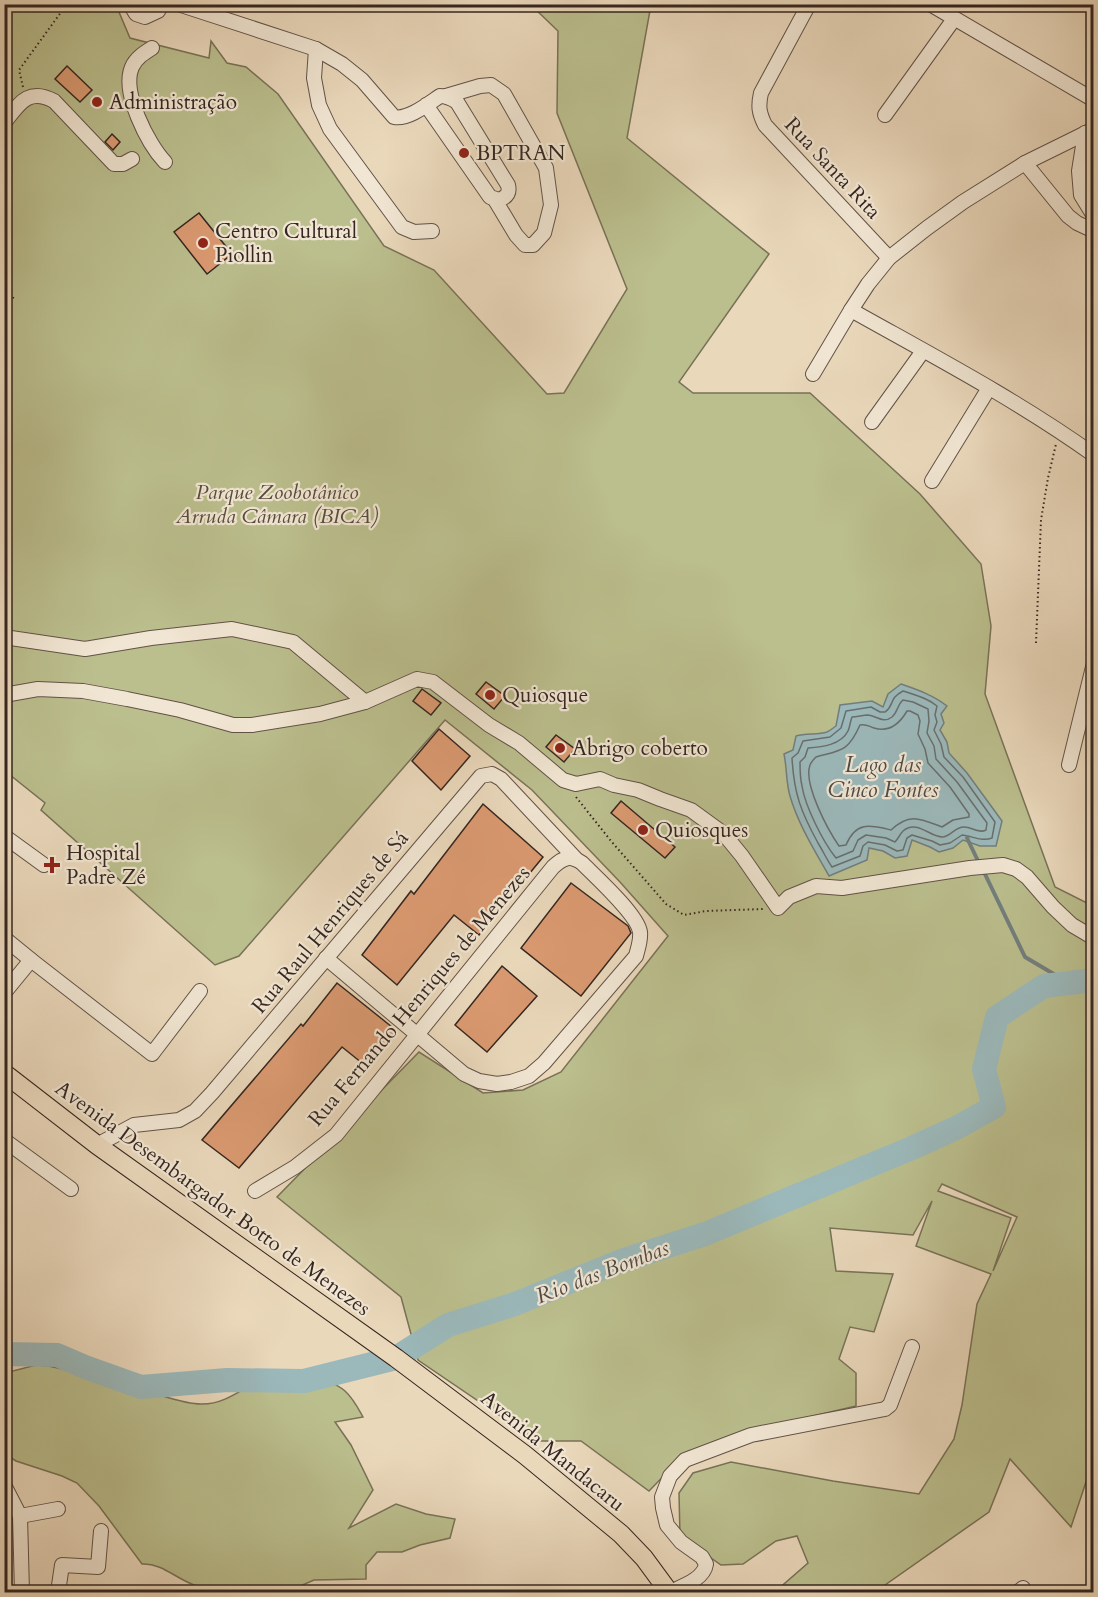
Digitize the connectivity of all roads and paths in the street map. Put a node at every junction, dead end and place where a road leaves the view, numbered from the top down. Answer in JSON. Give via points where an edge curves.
{"nodes":[{"id":1,"x":68,"y":4,"type":"edge"},
{"id":2,"x":130,"y":4,"type":"edge"},
{"id":3,"x":162,"y":4,"type":"edge"},
{"id":4,"x":178,"y":4,"type":"edge"},
{"id":5,"x":809,"y":4,"type":"edge"},
{"id":6,"x":930,"y":4,"type":"edge"},
{"id":7,"x":954,"y":19,"type":"junction"},
{"id":8,"x":152,"y":48,"type":"dead end"},
{"id":9,"x":316,"y":49,"type":"junction"},
{"id":10,"x":446,"y":96,"type":"junction"},
{"id":11,"x":26,"y":98,"type":"junction"},
{"id":12,"x":1094,"y":100,"type":"edge"},
{"id":13,"x":426,"y":105,"type":"junction"},
{"id":14,"x":885,"y":116,"type":"dead end"},
{"id":15,"x":4,"y":123,"type":"edge"},
{"id":16,"x":1089,"y":131,"type":"edge"},
{"id":17,"x":132,"y":159,"type":"dead end"},
{"id":18,"x":165,"y":162,"type":"dead end"},
{"id":19,"x":1025,"y":163,"type":"junction"},
{"id":20,"x":495,"y":200,"type":"junction"},
{"id":21,"x":1094,"y":216,"type":"edge"},
{"id":22,"x":432,"y":231,"type":"dead end"},
{"id":23,"x":1094,"y":231,"type":"edge"},
{"id":24,"x":889,"y":258,"type":"junction"},
{"id":25,"x":4,"y":287,"type":"edge"},
{"id":26,"x":15,"y":300,"type":"dead end"},
{"id":27,"x":850,"y":310,"type":"junction"},
{"id":28,"x":923,"y":351,"type":"junction"},
{"id":29,"x":813,"y":374,"type":"dead end"},
{"id":30,"x":989,"y":388,"type":"junction"},
{"id":31,"x":872,"y":422,"type":"dead end"},
{"id":32,"x":1059,"y":430,"type":"junction"},
{"id":33,"x":1094,"y":455,"type":"edge"},
{"id":34,"x":932,"y":481,"type":"dead end"},
{"id":35,"x":4,"y":637,"type":"edge"},
{"id":36,"x":1036,"y":643,"type":"dead end"},
{"id":37,"x":1094,"y":663,"type":"edge"},
{"id":38,"x":4,"y":694,"type":"edge"},
{"id":39,"x":365,"y":702,"type":"junction"},
{"id":40,"x":1069,"y":765,"type":"dead end"},
{"id":41,"x":563,"y":780,"type":"junction"},
{"id":42,"x":4,"y":836,"type":"edge"},
{"id":43,"x":575,"y":858,"type":"junction"},
{"id":44,"x":44,"y":865,"type":"dead end"},
{"id":45,"x":778,"y":908,"type":"junction"},
{"id":46,"x":4,"y":938,"type":"edge"},
{"id":47,"x":1094,"y":938,"type":"edge"},
{"id":48,"x":326,"y":958,"type":"junction"},
{"id":49,"x":31,"y":960,"type":"junction"},
{"id":50,"x":200,"y":991,"type":"dead end"},
{"id":51,"x":4,"y":993,"type":"edge"},
{"id":52,"x":417,"y":1035,"type":"junction"},
{"id":53,"x":4,"y":1073,"type":"edge"},
{"id":54,"x":4,"y":1140,"type":"edge"},
{"id":55,"x":97,"y":1145,"type":"junction"},
{"id":56,"x":71,"y":1189,"type":"dead end"},
{"id":57,"x":255,"y":1191,"type":"dead end"},
{"id":58,"x":912,"y":1347,"type":"dead end"},
{"id":59,"x":396,"y":1358,"type":"joint"},
{"id":60,"x":4,"y":1485,"type":"edge"},
{"id":61,"x":58,"y":1509,"type":"dead end"},
{"id":62,"x":20,"y":1516,"type":"junction"},
{"id":63,"x":101,"y":1531,"type":"dead end"},
{"id":64,"x":22,"y":1593,"type":"edge"},
{"id":65,"x":58,"y":1593,"type":"edge"},
{"id":66,"x":670,"y":1593,"type":"edge"}],
"edges":[{"from":1,"to":11,"type":"path","via":[[19,70]]},
{"from":2,"to":3,"type":"street","via":[[136,14],[145,17]]},
{"from":4,"to":9,"type":"street"},
{"from":5,"to":24,"type":"street","name":"Rua Santa Rita","via":[[760,93],[760,115]]},
{"from":6,"to":7,"type":"street"},
{"from":7,"to":12,"type":"street"},
{"from":7,"to":14,"type":"street"},
{"from":8,"to":18,"type":"street","via":[[136,60],[128,79],[134,108]]},
{"from":9,"to":13,"type":"street","via":[[362,80],[394,117],[406,117]]},
{"from":9,"to":22,"type":"street","via":[[319,105],[330,129],[402,227],[414,232]]},
{"from":10,"to":13,"type":"street"},
{"from":10,"to":20,"type":"street","via":[[457,102],[508,185],[505,197]]},
{"from":10,"to":20,"type":"street","via":[[491,85],[504,94],[546,168],[551,205],[544,233],[533,245],[525,245],[516,235]]},
{"from":11,"to":15,"type":"street"},
{"from":11,"to":17,"type":"street","via":[[35,95],[54,101],[114,164]]},
{"from":13,"to":20,"type":"street"},
{"from":16,"to":19,"type":"street"},
{"from":16,"to":21,"type":"street","via":[[1078,171],[1081,195]]},
{"from":19,"to":23,"type":"street","via":[[1068,216]]},
{"from":19,"to":24,"type":"street","via":[[963,202]]},
{"from":24,"to":27,"type":"street"},
{"from":25,"to":26,"type":"path"},
{"from":27,"to":28,"type":"street"},
{"from":27,"to":29,"type":"street"},
{"from":28,"to":30,"type":"street"},
{"from":28,"to":31,"type":"street"},
{"from":30,"to":32,"type":"street"},
{"from":30,"to":34,"type":"street"},
{"from":32,"to":33,"type":"street"},
{"from":32,"to":36,"type":"path","via":[[1041,519]]},
{"from":35,"to":39,"type":"street","via":[[85,649],[232,629],[293,642]]},
{"from":37,"to":40,"type":"street"},
{"from":38,"to":39,"type":"street","via":[[38,689],[83,692],[233,725],[286,720]]},
{"from":39,"to":41,"type":"street","via":[[417,679],[433,682],[519,743]]},
{"from":41,"to":45,"type":"street","via":[[576,784],[600,780],[691,810],[724,834]]},
{"from":41,"to":45,"type":"path","via":[[666,904],[684,915]]},
{"from":42,"to":44,"type":"street"},
{"from":43,"to":48,"type":"street","name":"Rua Raul Henriques de Sá","via":[[501,779],[492,774],[482,776]]},
{"from":43,"to":52,"type":"street","name":"Rua Fernando Henriques de Menezes","via":[[567,858],[553,867]]},
{"from":43,"to":52,"type":"street","via":[[632,916],[639,927],[640,943],[636,956],[544,1063],[530,1076],[511,1082],[479,1081],[464,1074]]},
{"from":45,"to":47,"type":"street","via":[[789,897],[816,886],[842,888],[1003,865],[1026,877],[1072,925]]},
{"from":46,"to":49,"type":"street"},
{"from":48,"to":52,"type":"street"},
{"from":48,"to":55,"type":"street","name":"Rua Raul Henriques de Sá","via":[[195,1111],[179,1120],[134,1125]]},
{"from":49,"to":50,"type":"street","via":[[152,1054]]},
{"from":49,"to":51,"type":"street"},
{"from":52,"to":57,"type":"street","name":"Rua Fernando Henriques de Menezes","via":[[336,1135],[295,1167]]},
{"from":53,"to":55,"type":"main road","name":"Avenida Desembargador Botto de Menezes"},
{"from":54,"to":56,"type":"street"},
{"from":55,"to":59,"type":"main road","name":"Avenida Desembargador Botto de Menezes"},
{"from":58,"to":66,"type":"street","via":[[891,1405],[885,1409],[751,1435],[686,1460],[670,1476],[662,1497],[667,1525],[706,1564],[700,1576]]},
{"from":59,"to":66,"type":"main road","name":"Avenida Mandacaru","via":[[525,1455],[621,1534]]},
{"from":60,"to":62,"type":"street"},
{"from":61,"to":62,"type":"street"},
{"from":62,"to":64,"type":"street"},
{"from":63,"to":65,"type":"street","via":[[98,1568],[62,1565]]}]}
